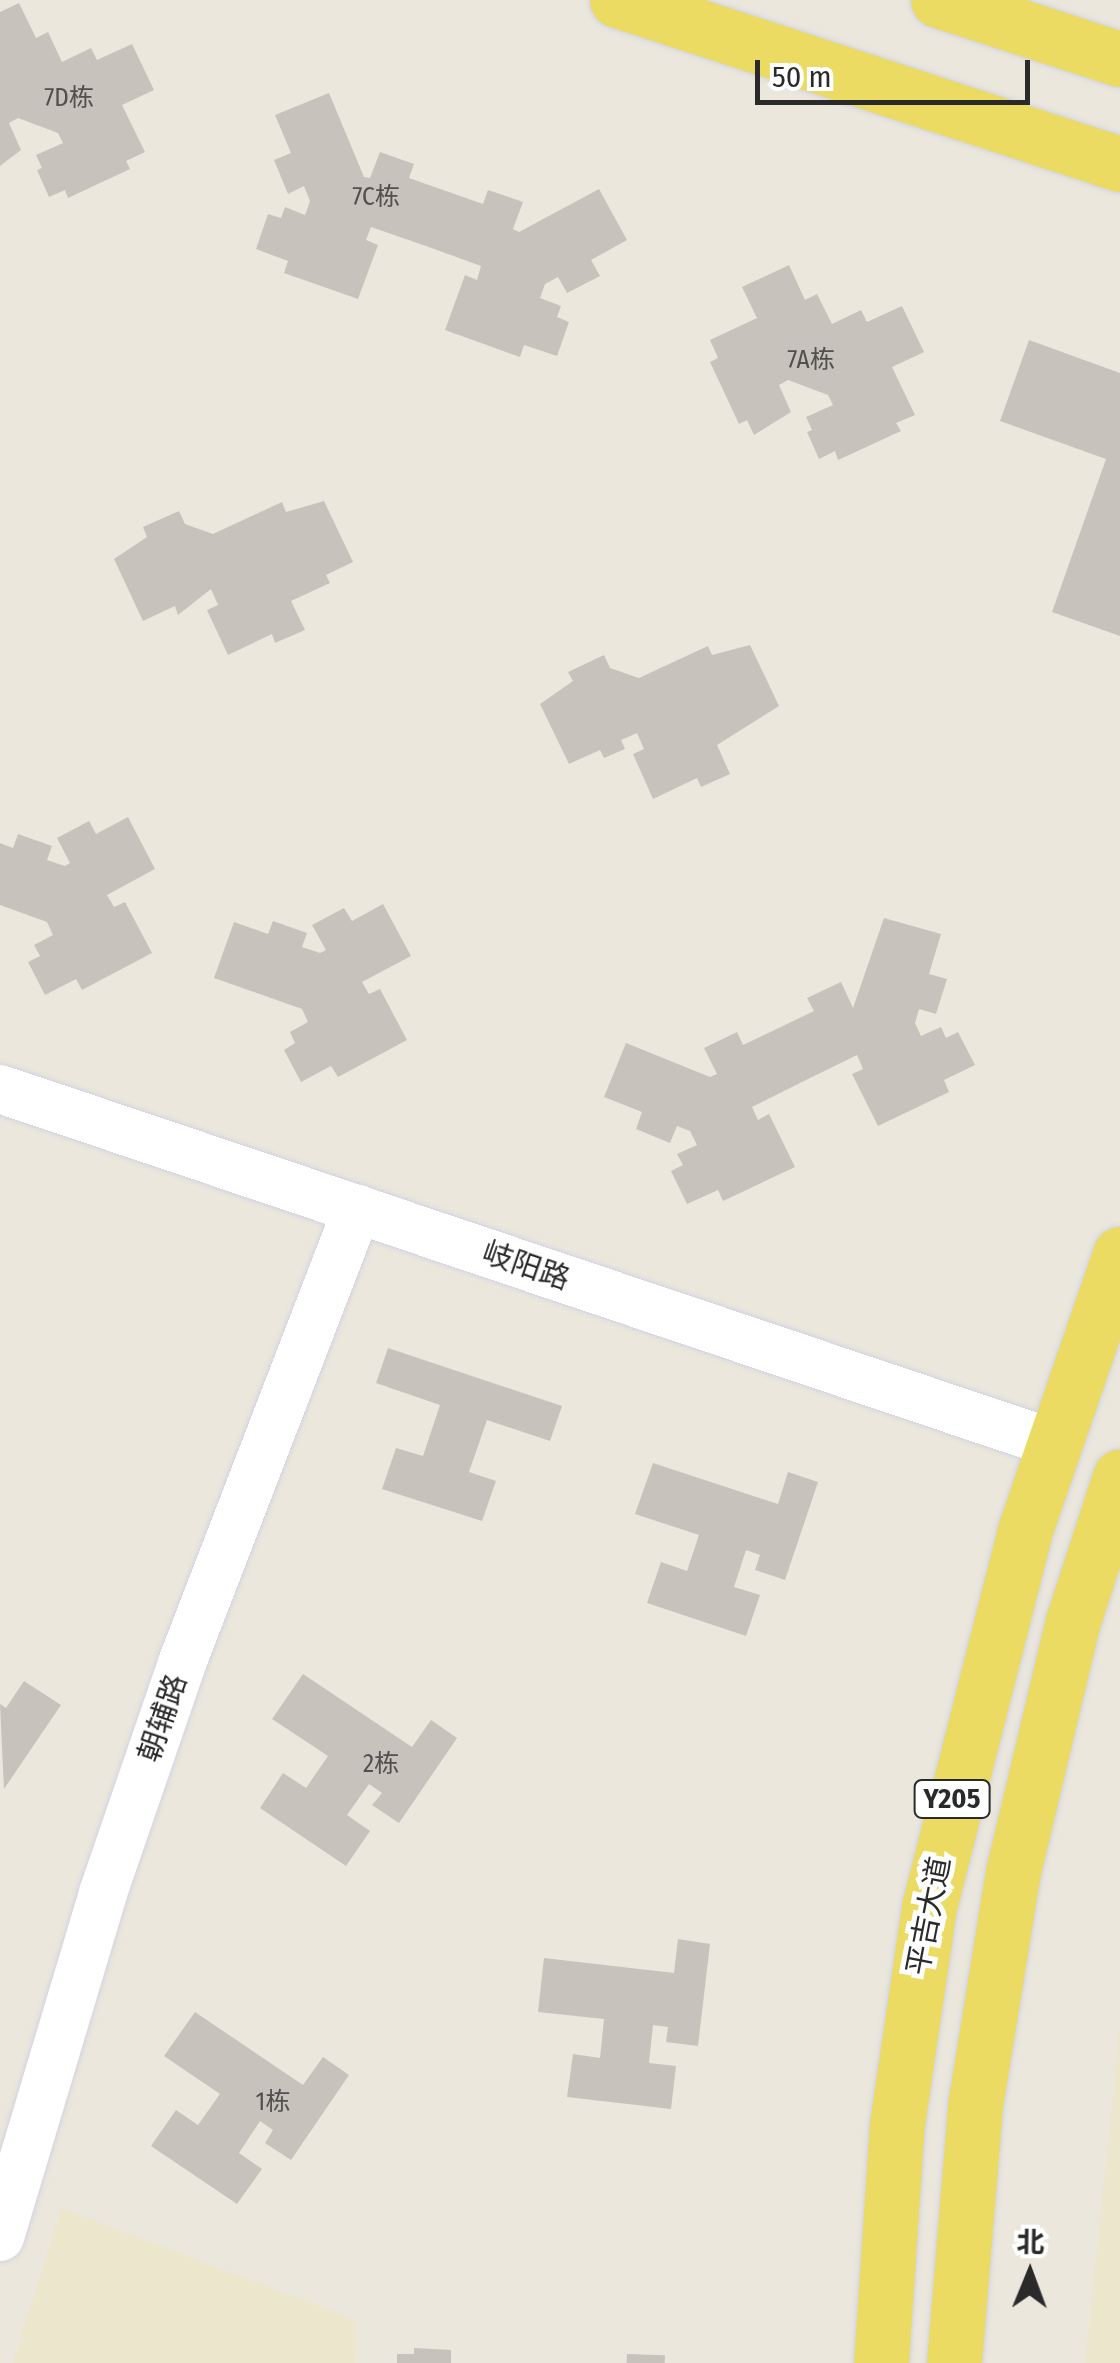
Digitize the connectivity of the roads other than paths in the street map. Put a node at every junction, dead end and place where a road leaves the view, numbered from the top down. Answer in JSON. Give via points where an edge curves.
{"nodes":[{"id":1,"x":617,"y":0,"type":"edge"},
{"id":2,"x":938,"y":0,"type":"edge"},
{"id":3,"x":1120,"y":59,"type":"edge"},
{"id":4,"x":1120,"y":164,"type":"edge"},
{"id":5,"x":0,"y":1089,"type":"edge"},
{"id":6,"x":357,"y":1209,"type":"junction"},
{"id":7,"x":1120,"y":1254,"type":"edge"},
{"id":8,"x":1052,"y":1443,"type":"junction"},
{"id":9,"x":1120,"y":1476,"type":"edge"},
{"id":10,"x":0,"y":2236,"type":"edge"},
{"id":11,"x":881,"y":2363,"type":"edge"},
{"id":12,"x":954,"y":2363,"type":"edge"}],
"edges":[{"from":1,"to":4,"type":"main road"},
{"from":2,"to":3,"type":"main road"},
{"from":5,"to":6,"type":"street","name":"岐阳路"},
{"from":6,"to":8,"type":"street","name":"岐阳路"},
{"from":6,"to":10,"type":"street","name":"朝辅路","via":[[182,1663]]},
{"from":7,"to":8,"type":"main road","name":"平吉大道","number":"Y205"},
{"from":8,"to":11,"type":"main road","name":"平吉大道","number":"Y205","via":[[988,1657],[929,1906],[896,2124]]},
{"from":9,"to":12,"type":"main road","number":"Y205","via":[[1072,1621],[1012,1872],[975,2106]]}]}
